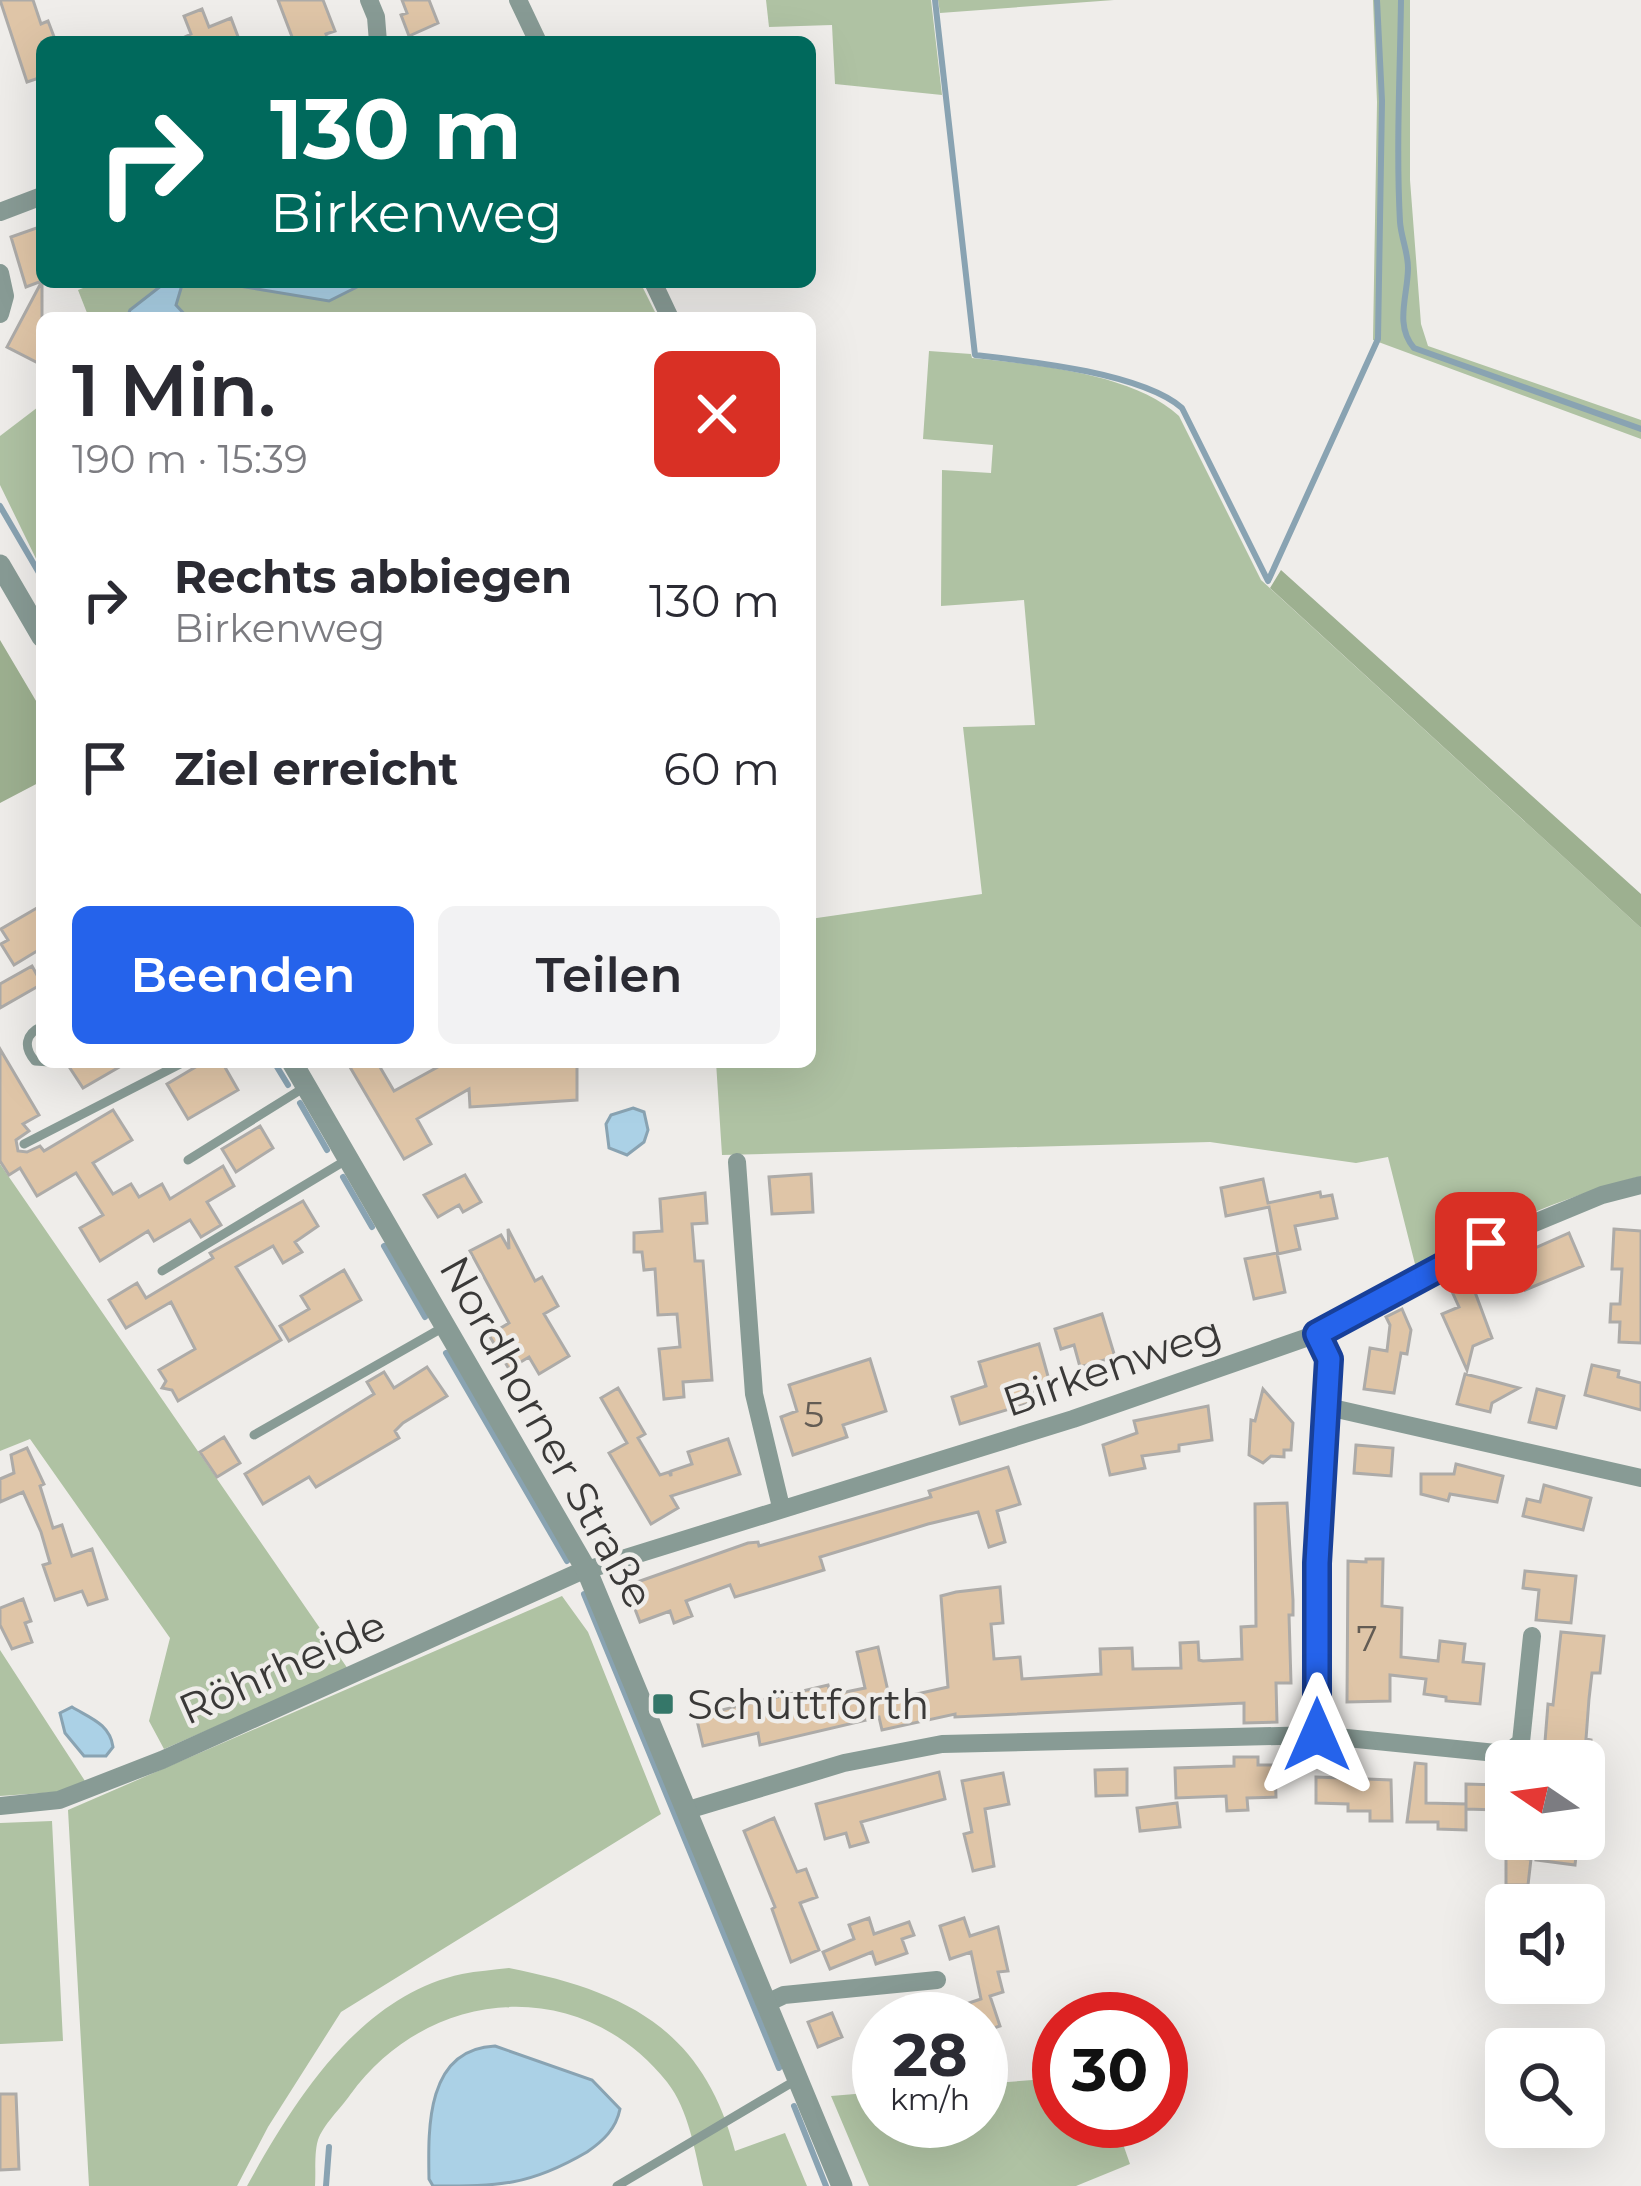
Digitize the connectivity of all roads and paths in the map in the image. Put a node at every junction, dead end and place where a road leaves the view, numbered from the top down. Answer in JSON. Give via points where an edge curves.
{"nodes":[{"id":1,"x":369,"y":0,"type":"edge"},
{"id":2,"x":518,"y":0,"type":"edge"},
{"id":3,"x":378,"y":36,"type":"edge"},
{"id":4,"x":535,"y":36,"type":"edge"},
{"id":5,"x":36,"y":198,"type":"edge"},
{"id":6,"x":0,"y":212,"type":"edge"},
{"id":7,"x":0,"y":273,"type":"edge"},
{"id":8,"x":0,"y":314,"type":"edge"},
{"id":9,"x":4,"y":576,"type":"edge"},
{"id":10,"x":36,"y":627,"type":"edge"},
{"id":11,"x":36,"y":1029,"type":"edge"},
{"id":12,"x":36,"y":1061,"type":"edge"},
{"id":13,"x":172,"y":1068,"type":"edge"},
{"id":14,"x":296,"y":1068,"type":"edge"},
{"id":15,"x":306,"y":1086,"type":"junction"},
{"id":16,"x":24,"y":1144,"type":"dead end"},
{"id":17,"x":349,"y":1159,"type":"junction"},
{"id":18,"x":188,"y":1160,"type":"dead end"},
{"id":19,"x":736,"y":1162,"type":"dead end"},
{"id":20,"x":1641,"y":1185,"type":"edge"},
{"id":21,"x":163,"y":1271,"type":"dead end"},
{"id":22,"x":447,"y":1325,"type":"junction"},
{"id":23,"x":1317,"y":1334,"type":"junction"},
{"id":24,"x":1328,"y":1407,"type":"junction"},
{"id":25,"x":254,"y":1435,"type":"dead end"},
{"id":26,"x":1641,"y":1478,"type":"edge"},
{"id":27,"x":782,"y":1508,"type":"junction"},
{"id":28,"x":587,"y":1571,"type":"junction"},
{"id":29,"x":1532,"y":1636,"type":"dead end"},
{"id":30,"x":1317,"y":1735,"type":"junction"},
{"id":31,"x":0,"y":1806,"type":"edge"},
{"id":32,"x":688,"y":1810,"type":"junction"},
{"id":33,"x":938,"y":1980,"type":"dead end"},
{"id":34,"x":767,"y":2003,"type":"junction"},
{"id":35,"x":798,"y":2079,"type":"junction"},
{"id":36,"x":616,"y":2186,"type":"edge"},
{"id":37,"x":842,"y":2186,"type":"edge"}],
"edges":[{"from":1,"to":3,"type":"street"},
{"from":2,"to":4,"type":"street"},
{"from":5,"to":6,"type":"street"},
{"from":7,"to":8,"type":"street"},
{"from":9,"to":10,"type":"street"},
{"from":11,"to":12,"type":"lane","via":[[26,1041]]},
{"from":13,"to":16,"type":"lane"},
{"from":14,"to":15,"type":"street","name":"Nordhorner Straße"},
{"from":15,"to":17,"type":"street","name":"Nordhorner Straße"},
{"from":15,"to":18,"type":"lane"},
{"from":17,"to":21,"type":"lane"},
{"from":17,"to":22,"type":"street","name":"Nordhorner Straße"},
{"from":19,"to":27,"type":"street","via":[[754,1394]]},
{"from":20,"to":23,"type":"street","name":"Birkenweg","via":[[1486,1243]]},
{"from":22,"to":25,"type":"lane"},
{"from":22,"to":28,"type":"street","name":"Nordhorner Straße"},
{"from":23,"to":24,"type":"street","via":[[1329,1359]]},
{"from":23,"to":27,"type":"street","name":"Birkenweg"},
{"from":24,"to":26,"type":"street"},
{"from":24,"to":30,"type":"street"},
{"from":27,"to":28,"type":"street","name":"Birkenweg"},
{"from":28,"to":31,"type":"street","name":"Röhrheide","via":[[162,1760],[59,1800]]},
{"from":28,"to":32,"type":"street","name":"Nordhorner Straße"},
{"from":29,"to":30,"type":"street","via":[[1521,1742],[1512,1753]]},
{"from":30,"to":32,"type":"street","via":[[941,1744],[844,1763]]},
{"from":32,"to":34,"type":"street","name":"Nordhorner Straße"},
{"from":33,"to":34,"type":"street"},
{"from":34,"to":35,"type":"street","name":"Nordhorner Straße"},
{"from":35,"to":36,"type":"lane"},
{"from":35,"to":37,"type":"street","name":"Nordhorner Straße"}]}
